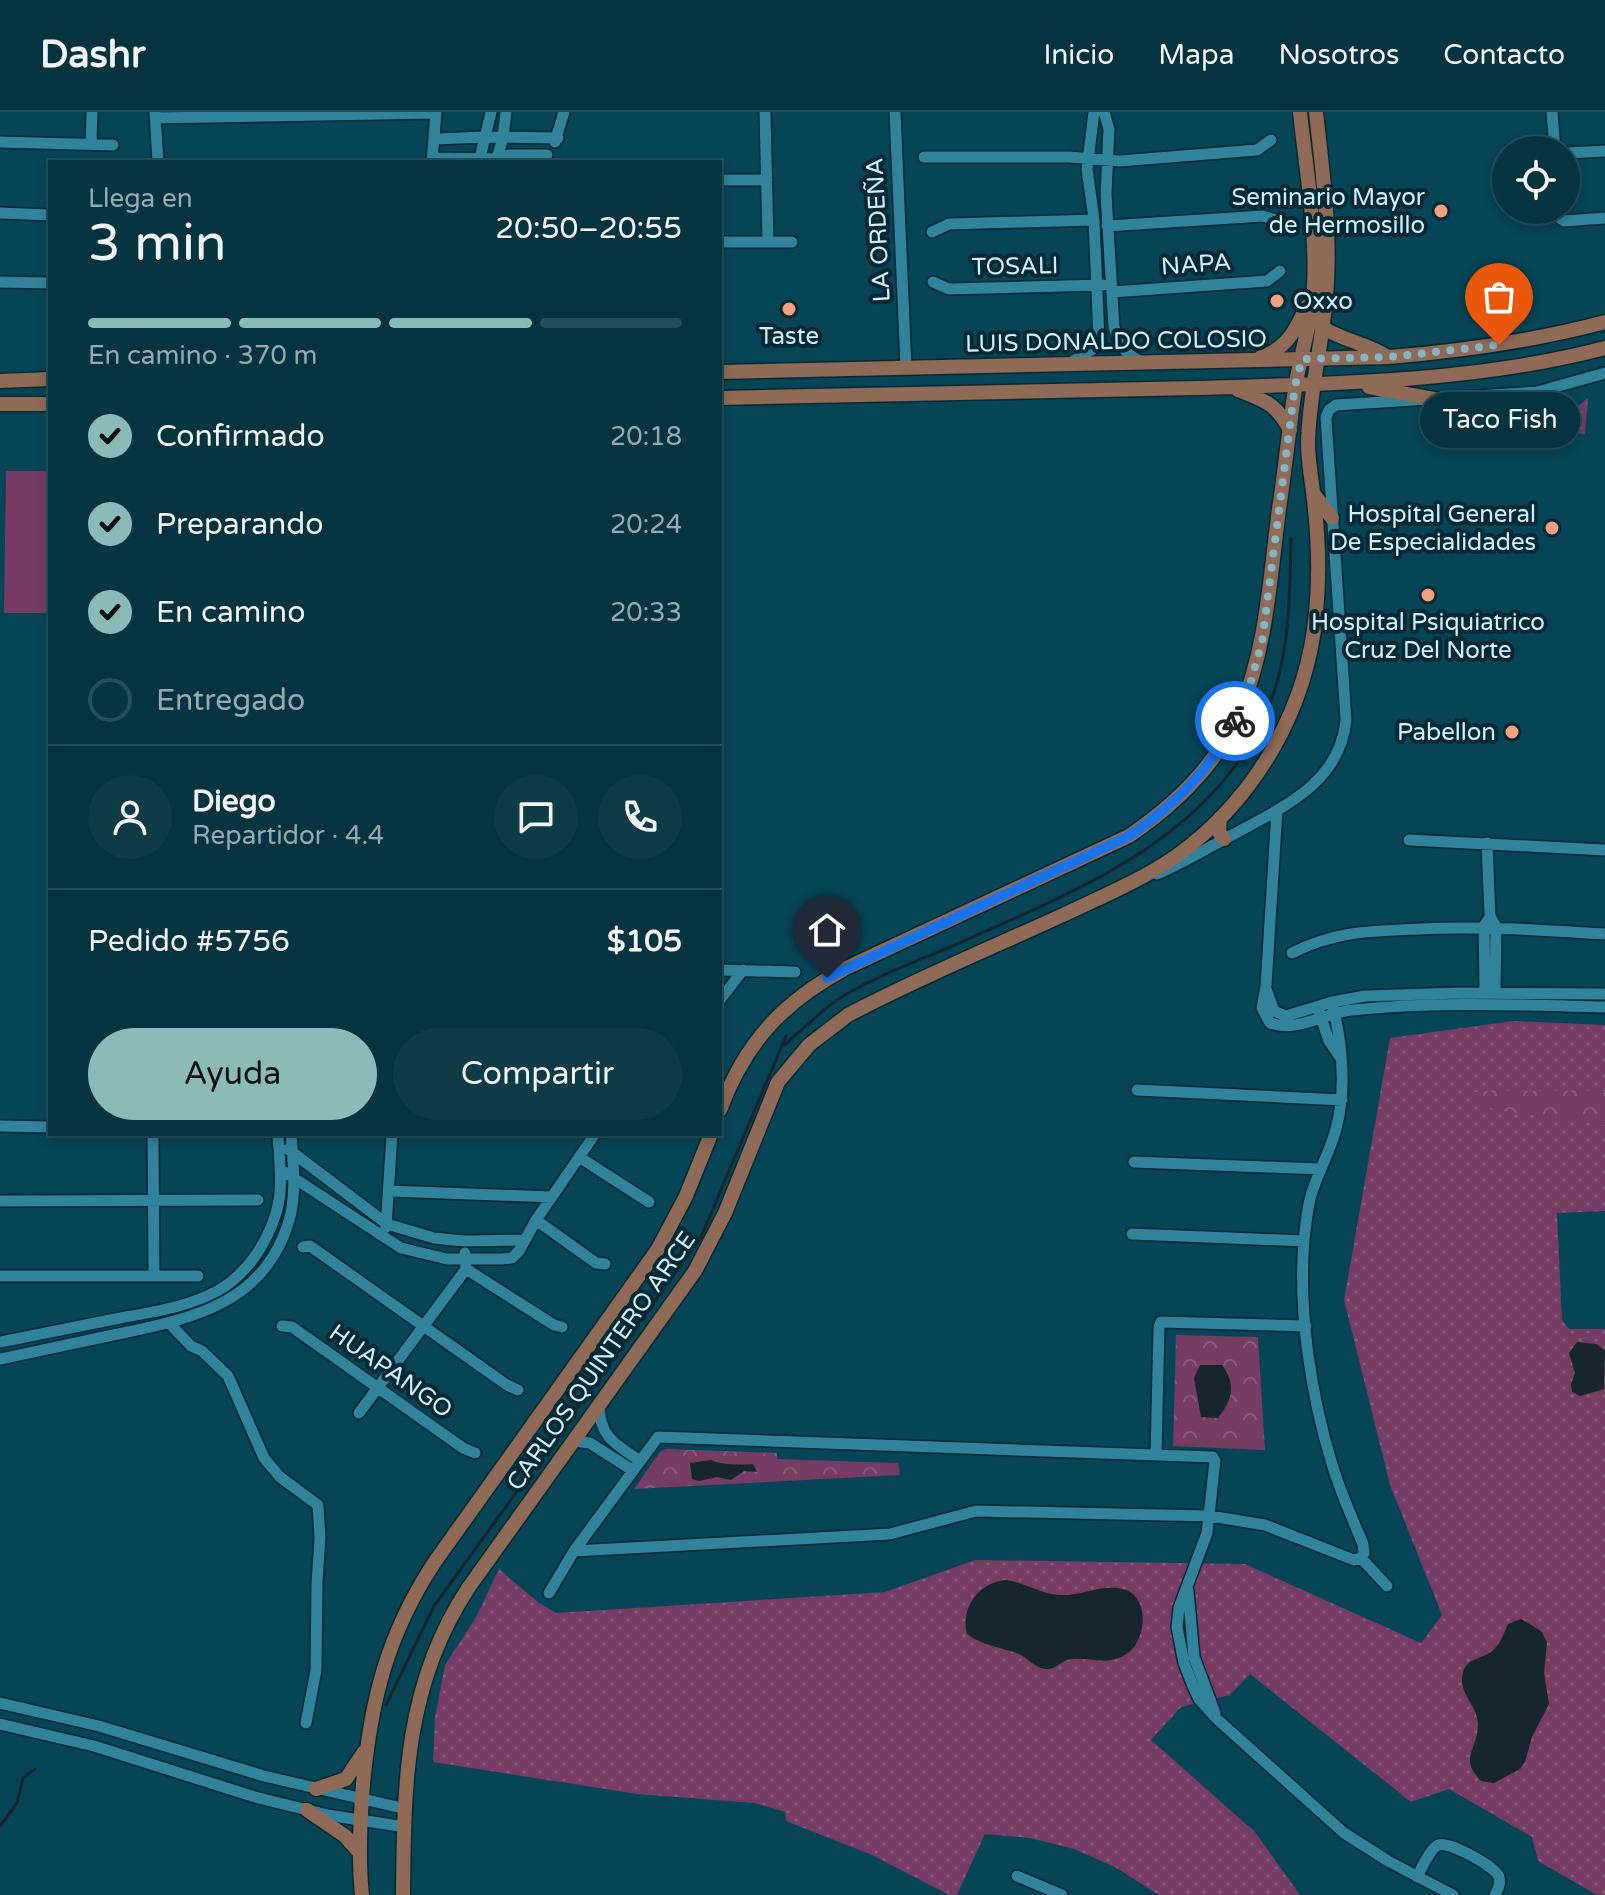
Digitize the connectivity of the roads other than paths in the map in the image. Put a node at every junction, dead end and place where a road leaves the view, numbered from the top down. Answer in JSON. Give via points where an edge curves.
{"nodes":[{"id":1,"x":92,"y":112,"type":"edge"},
{"id":2,"x":436,"y":112,"type":"edge"},
{"id":3,"x":491,"y":112,"type":"edge"},
{"id":4,"x":506,"y":112,"type":"edge"},
{"id":5,"x":564,"y":112,"type":"edge"},
{"id":6,"x":765,"y":112,"type":"edge"},
{"id":7,"x":895,"y":112,"type":"edge"},
{"id":8,"x":1094,"y":112,"type":"edge"},
{"id":9,"x":1300,"y":112,"type":"edge"},
{"id":10,"x":1552,"y":112,"type":"edge"},
{"id":11,"x":155,"y":115,"type":"edge"},
{"id":12,"x":1109,"y":115,"type":"edge"},
{"id":13,"x":1314,"y":115,"type":"edge"},
{"id":14,"x":1554,"y":136,"type":"edge"},
{"id":15,"x":484,"y":137,"type":"junction"},
{"id":16,"x":503,"y":138,"type":"junction"},
{"id":17,"x":558,"y":138,"type":"junction"},
{"id":18,"x":435,"y":139,"type":"junction"},
{"id":19,"x":1271,"y":140,"type":"dead end"},
{"id":20,"x":0,"y":142,"type":"edge"},
{"id":21,"x":91,"y":144,"type":"junction"},
{"id":22,"x":113,"y":145,"type":"dead end"},
{"id":23,"x":1605,"y":151,"type":"edge"},
{"id":24,"x":1580,"y":152,"type":"edge"},
{"id":25,"x":924,"y":157,"type":"dead end"},
{"id":26,"x":1089,"y":158,"type":"junction"},
{"id":27,"x":546,"y":159,"type":"edge"},
{"id":28,"x":158,"y":160,"type":"edge"},
{"id":29,"x":433,"y":160,"type":"edge"},
{"id":30,"x":479,"y":160,"type":"edge"},
{"id":31,"x":496,"y":160,"type":"edge"},
{"id":32,"x":498,"y":160,"type":"edge"},
{"id":33,"x":1107,"y":161,"type":"junction"},
{"id":34,"x":722,"y":180,"type":"edge"},
{"id":35,"x":767,"y":180,"type":"junction"},
{"id":36,"x":0,"y":213,"type":"edge"},
{"id":37,"x":48,"y":215,"type":"edge"},
{"id":38,"x":1605,"y":218,"type":"edge"},
{"id":39,"x":1094,"y":220,"type":"junction"},
{"id":40,"x":1276,"y":220,"type":"dead end"},
{"id":41,"x":1580,"y":220,"type":"edge"},
{"id":42,"x":1107,"y":226,"type":"junction"},
{"id":43,"x":932,"y":232,"type":"dead end"},
{"id":44,"x":722,"y":242,"type":"edge"},
{"id":45,"x":768,"y":242,"type":"junction"},
{"id":46,"x":792,"y":242,"type":"dead end"},
{"id":47,"x":1280,"y":271,"type":"dead end"},
{"id":48,"x":0,"y":282,"type":"edge"},
{"id":49,"x":933,"y":282,"type":"dead end"},
{"id":50,"x":48,"y":283,"type":"edge"},
{"id":51,"x":1107,"y":287,"type":"junction"},
{"id":52,"x":1314,"y":287,"type":"junction"},
{"id":53,"x":1605,"y":322,"type":"edge"},
{"id":54,"x":1322,"y":327,"type":"junction"},
{"id":55,"x":1605,"y":348,"type":"edge"},
{"id":56,"x":1389,"y":357,"type":"junction"},
{"id":57,"x":1302,"y":359,"type":"junction"},
{"id":58,"x":1318,"y":359,"type":"junction"},
{"id":59,"x":1246,"y":361,"type":"junction"},
{"id":60,"x":1141,"y":362,"type":"junction"},
{"id":61,"x":1066,"y":365,"type":"junction"},
{"id":62,"x":976,"y":366,"type":"junction"},
{"id":63,"x":906,"y":367,"type":"junction"},
{"id":64,"x":722,"y":372,"type":"edge"},
{"id":65,"x":1605,"y":373,"type":"edge"},
{"id":66,"x":48,"y":379,"type":"edge"},
{"id":67,"x":0,"y":381,"type":"edge"},
{"id":68,"x":1345,"y":382,"type":"junction"},
{"id":69,"x":1313,"y":385,"type":"junction"},
{"id":70,"x":1295,"y":386,"type":"junction"},
{"id":71,"x":1230,"y":387,"type":"junction"},
{"id":72,"x":970,"y":394,"type":"junction"},
{"id":73,"x":722,"y":398,"type":"edge"},
{"id":74,"x":1439,"y":400,"type":"junction"},
{"id":75,"x":0,"y":404,"type":"edge"},
{"id":76,"x":48,"y":404,"type":"edge"},
{"id":77,"x":1290,"y":430,"type":"junction"},
{"id":78,"x":1313,"y":493,"type":"junction"},
{"id":79,"x":1332,"y":518,"type":"junction"},
{"id":80,"x":1277,"y":810,"type":"junction"},
{"id":81,"x":1220,"y":818,"type":"junction"},
{"id":82,"x":1224,"y":839,"type":"junction"},
{"id":83,"x":1409,"y":840,"type":"dead end"},
{"id":84,"x":1487,"y":843,"type":"junction"},
{"id":85,"x":1605,"y":850,"type":"edge"},
{"id":86,"x":1127,"y":885,"type":"junction"},
{"id":87,"x":1490,"y":923,"type":"junction"},
{"id":88,"x":1605,"y":934,"type":"edge"},
{"id":89,"x":1292,"y":953,"type":"dead end"},
{"id":90,"x":722,"y":970,"type":"edge"},
{"id":91,"x":743,"y":970,"type":"junction"},
{"id":92,"x":795,"y":972,"type":"dead end"},
{"id":93,"x":1266,"y":986,"type":"junction"},
{"id":94,"x":1490,"y":993,"type":"junction"},
{"id":95,"x":1605,"y":994,"type":"edge"},
{"id":96,"x":722,"y":997,"type":"edge"},
{"id":97,"x":1458,"y":999,"type":"junction"},
{"id":98,"x":1524,"y":999,"type":"junction"},
{"id":99,"x":1333,"y":1007,"type":"junction"},
{"id":100,"x":1605,"y":1007,"type":"edge"},
{"id":101,"x":1320,"y":1011,"type":"junction"},
{"id":102,"x":1340,"y":1057,"type":"junction"},
{"id":103,"x":1137,"y":1090,"type":"dead end"},
{"id":104,"x":1342,"y":1100,"type":"junction"},
{"id":105,"x":722,"y":1105,"type":"edge"},
{"id":106,"x":0,"y":1126,"type":"edge"},
{"id":107,"x":48,"y":1127,"type":"edge"},
{"id":108,"x":153,"y":1136,"type":"edge"},
{"id":109,"x":291,"y":1136,"type":"edge"},
{"id":110,"x":392,"y":1136,"type":"edge"},
{"id":111,"x":594,"y":1136,"type":"edge"},
{"id":112,"x":710,"y":1136,"type":"edge"},
{"id":113,"x":278,"y":1140,"type":"edge"},
{"id":114,"x":292,"y":1150,"type":"junction"},
{"id":115,"x":579,"y":1157,"type":"junction"},
{"id":116,"x":1134,"y":1162,"type":"dead end"},
{"id":117,"x":280,"y":1169,"type":"junction"},
{"id":118,"x":1320,"y":1169,"type":"junction"},
{"id":119,"x":293,"y":1175,"type":"junction"},
{"id":120,"x":390,"y":1191,"type":"junction"},
{"id":121,"x":552,"y":1197,"type":"junction"},
{"id":122,"x":258,"y":1200,"type":"dead end"},
{"id":123,"x":0,"y":1201,"type":"edge"},
{"id":124,"x":153,"y":1202,"type":"junction"},
{"id":125,"x":649,"y":1202,"type":"dead end"},
{"id":126,"x":536,"y":1220,"type":"junction"},
{"id":127,"x":387,"y":1224,"type":"junction"},
{"id":128,"x":1132,"y":1234,"type":"dead end"},
{"id":129,"x":385,"y":1240,"type":"junction"},
{"id":130,"x":523,"y":1240,"type":"junction"},
{"id":131,"x":464,"y":1241,"type":"junction"},
{"id":132,"x":1304,"y":1241,"type":"junction"},
{"id":133,"x":303,"y":1247,"type":"dead end"},
{"id":134,"x":466,"y":1263,"type":"junction"},
{"id":135,"x":605,"y":1264,"type":"dead end"},
{"id":136,"x":0,"y":1276,"type":"edge"},
{"id":137,"x":154,"y":1276,"type":"junction"},
{"id":138,"x":198,"y":1276,"type":"dead end"},
{"id":139,"x":170,"y":1324,"type":"junction"},
{"id":140,"x":282,"y":1326,"type":"dead end"},
{"id":141,"x":1306,"y":1326,"type":"junction"},
{"id":142,"x":423,"y":1327,"type":"junction"},
{"id":143,"x":562,"y":1327,"type":"dead end"},
{"id":144,"x":0,"y":1342,"type":"edge"},
{"id":145,"x":0,"y":1359,"type":"edge"},
{"id":146,"x":378,"y":1389,"type":"junction"},
{"id":147,"x":518,"y":1390,"type":"dead end"},
{"id":148,"x":599,"y":1406,"type":"junction"},
{"id":149,"x":359,"y":1413,"type":"dead end"},
{"id":150,"x":574,"y":1441,"type":"junction"},
{"id":151,"x":612,"y":1449,"type":"junction"},
{"id":152,"x":475,"y":1453,"type":"dead end"},
{"id":153,"x":1156,"y":1455,"type":"junction"},
{"id":154,"x":636,"y":1465,"type":"junction"},
{"id":155,"x":1210,"y":1516,"type":"junction"},
{"id":156,"x":574,"y":1551,"type":"junction"},
{"id":157,"x":1361,"y":1558,"type":"junction"},
{"id":158,"x":1387,"y":1586,"type":"dead end"},
{"id":159,"x":549,"y":1593,"type":"dead end"},
{"id":160,"x":0,"y":1703,"type":"edge"},
{"id":161,"x":306,"y":1723,"type":"dead end"},
{"id":162,"x":0,"y":1724,"type":"edge"},
{"id":163,"x":367,"y":1748,"type":"junction"},
{"id":164,"x":316,"y":1789,"type":"junction"},
{"id":165,"x":362,"y":1801,"type":"junction"},
{"id":166,"x":406,"y":1809,"type":"junction"},
{"id":167,"x":307,"y":1810,"type":"junction"},
{"id":168,"x":361,"y":1820,"type":"junction"},
{"id":169,"x":405,"y":1827,"type":"junction"},
{"id":170,"x":360,"y":1853,"type":"junction"},
{"id":171,"x":1017,"y":1876,"type":"dead end"},
{"id":172,"x":1417,"y":1877,"type":"junction"},
{"id":173,"x":362,"y":1895,"type":"edge"},
{"id":174,"x":403,"y":1895,"type":"edge"},
{"id":175,"x":1062,"y":1895,"type":"edge"},
{"id":176,"x":1451,"y":1895,"type":"edge"},
{"id":177,"x":1495,"y":1895,"type":"edge"}],
"edges":[{"from":1,"to":21,"type":"street"},
{"from":2,"to":11,"type":"street"},
{"from":2,"to":18,"type":"street"},
{"from":3,"to":15,"type":"street"},
{"from":4,"to":16,"type":"street"},
{"from":5,"to":17,"type":"street"},
{"from":6,"to":35,"type":"street"},
{"from":7,"to":63,"type":"street","name":"LA ORDEÑA"},
{"from":8,"to":26,"type":"street"},
{"from":9,"to":52,"type":"main road"},
{"from":10,"to":14,"type":"street"},
{"from":11,"to":28,"type":"street"},
{"from":12,"to":33,"type":"street"},
{"from":13,"to":54,"type":"main road","name":"CARLOS QUINTERO ARCE","via":[[1327,226]]},
{"from":15,"to":16,"type":"street"},
{"from":15,"to":18,"type":"street"},
{"from":15,"to":30,"type":"street"},
{"from":16,"to":17,"type":"street"},
{"from":16,"to":31,"type":"street"},
{"from":17,"to":27,"type":"street"},
{"from":18,"to":29,"type":"street"},
{"from":19,"to":33,"type":"street","via":[[1257,150]]},
{"from":20,"to":21,"type":"street"},
{"from":21,"to":22,"type":"street"},
{"from":23,"to":24,"type":"street"},
{"from":25,"to":26,"type":"street"},
{"from":26,"to":33,"type":"street"},
{"from":26,"to":39,"type":"street"},
{"from":27,"to":32,"type":"street","via":[[509,155]]},
{"from":29,"to":30,"type":"street"},
{"from":33,"to":42,"type":"street"},
{"from":34,"to":35,"type":"street"},
{"from":35,"to":45,"type":"street"},
{"from":36,"to":37,"type":"street"},
{"from":38,"to":41,"type":"street"},
{"from":39,"to":43,"type":"street","via":[[949,224]]},
{"from":39,"to":51,"type":"street"},
{"from":40,"to":42,"type":"street","via":[[1263,216]]},
{"from":42,"to":51,"type":"street"},
{"from":44,"to":45,"type":"street"},
{"from":45,"to":46,"type":"street"},
{"from":47,"to":51,"type":"street","name":"NAPA","via":[[1267,281]]},
{"from":48,"to":50,"type":"street"},
{"from":49,"to":51,"type":"street","name":"TOSALI","via":[[949,289]]},
{"from":51,"to":60,"type":"street","via":[[1119,345]]},
{"from":51,"to":61,"type":"street","via":[[1099,340]]},
{"from":52,"to":57,"type":"main road"},
{"from":52,"to":59,"type":"main road","via":[[1285,344]]},
{"from":53,"to":56,"type":"main road","name":"LUIS DONALDO COLOSIO","via":[[1470,350]]},
{"from":54,"to":56,"type":"main road"},
{"from":54,"to":58,"type":"main road","name":"CARLOS QUINTERO ARCE"},
{"from":55,"to":68,"type":"main road","name":"LUIS DONALDO COLOSIO","via":[[1438,375]]},
{"from":56,"to":58,"type":"main road","name":"LUIS DONALDO COLOSIO"},
{"from":57,"to":58,"type":"main road","name":"LUIS DONALDO COLOSIO"},
{"from":57,"to":59,"type":"main road","name":"LUIS DONALDO COLOSIO"},
{"from":57,"to":70,"type":"main road"},
{"from":58,"to":69,"type":"main road","name":"CARLOS QUINTERO ARCE"},
{"from":59,"to":60,"type":"main road","name":"LUIS DONALDO COLOSIO"},
{"from":60,"to":61,"type":"main road","name":"LUIS DONALDO COLOSIO"},
{"from":61,"to":62,"type":"main road","name":"LUIS DONALDO COLOSIO"},
{"from":62,"to":63,"type":"main road","name":"LUIS DONALDO COLOSIO"},
{"from":62,"to":72,"type":"main road","via":[[966,380]]},
{"from":63,"to":64,"type":"main road","name":"LUIS DONALDO COLOSIO"},
{"from":65,"to":74,"type":"street","via":[[1537,392]]},
{"from":66,"to":67,"type":"main road"},
{"from":68,"to":69,"type":"main road","name":"LUIS DONALDO COLOSIO"},
{"from":68,"to":74,"type":"main road"},
{"from":69,"to":70,"type":"main road","name":"LUIS DONALDO COLOSIO"},
{"from":69,"to":78,"type":"main road","name":"CARLOS QUINTERO ARCE","via":[[1308,447]]},
{"from":70,"to":71,"type":"main road","name":"LUIS DONALDO COLOSIO"},
{"from":70,"to":77,"type":"main road"},
{"from":71,"to":72,"type":"main road","name":"LUIS DONALDO COLOSIO"},
{"from":71,"to":77,"type":"main road","via":[[1265,400]]},
{"from":72,"to":73,"type":"main road","name":"LUIS DONALDO COLOSIO"},
{"from":74,"to":79,"type":"street","via":[[1336,405],[1329,410]]},
{"from":75,"to":76,"type":"main road"},
{"from":77,"to":105,"type":"main road","via":[[1257,665],[1235,722],[1202,772],[1168,807],[1119,842],[810,989],[754,1043]]},
{"from":78,"to":79,"type":"main road"},
{"from":78,"to":81,"type":"main road","name":"CARLOS QUINTERO ARCE","via":[[1316,613],[1298,698],[1257,774]]},
{"from":79,"to":80,"type":"street","via":[[1345,729],[1321,778]]},
{"from":80,"to":82,"type":"street"},
{"from":80,"to":93,"type":"street"},
{"from":81,"to":82,"type":"main road"},
{"from":81,"to":86,"type":"main road","name":"CARLOS QUINTERO ARCE","via":[[1177,856]]},
{"from":82,"to":86,"type":"street","via":[[1171,869]]},
{"from":83,"to":84,"type":"street"},
{"from":84,"to":85,"type":"street"},
{"from":84,"to":87,"type":"street"},
{"from":86,"to":148,"type":"main road","name":"CARLOS QUINTERO ARCE","via":[[863,1007],[809,1045],[771,1095],[725,1213],[695,1271]]},
{"from":87,"to":88,"type":"street"},
{"from":87,"to":89,"type":"street","via":[[1360,931],[1317,940]]},
{"from":87,"to":94,"type":"street"},
{"from":90,"to":91,"type":"street"},
{"from":91,"to":92,"type":"street"},
{"from":91,"to":96,"type":"street"},
{"from":93,"to":101,"type":"street","via":[[1279,1015]]},
{"from":93,"to":101,"type":"street","via":[[1262,1008],[1270,1023],[1287,1026]]},
{"from":94,"to":97,"type":"street"},
{"from":94,"to":98,"type":"street"},
{"from":95,"to":98,"type":"street"},
{"from":97,"to":98,"type":"street"},
{"from":97,"to":99,"type":"street"},
{"from":98,"to":100,"type":"street"},
{"from":99,"to":101,"type":"street"},
{"from":99,"to":102,"type":"street"},
{"from":101,"to":102,"type":"street"},
{"from":102,"to":104,"type":"street"},
{"from":103,"to":104,"type":"street"},
{"from":104,"to":118,"type":"street"},
{"from":106,"to":107,"type":"street"},
{"from":108,"to":124,"type":"street"},
{"from":109,"to":114,"type":"street"},
{"from":110,"to":120,"type":"street"},
{"from":111,"to":115,"type":"street"},
{"from":112,"to":163,"type":"main road","name":"CARLOS QUINTERO ARCE","via":[[658,1249],[418,1587],[384,1663]]},
{"from":113,"to":114,"type":"street"},
{"from":113,"to":117,"type":"street"},
{"from":114,"to":119,"type":"street"},
{"from":114,"to":127,"type":"street"},
{"from":115,"to":121,"type":"street"},
{"from":115,"to":125,"type":"street"},
{"from":116,"to":118,"type":"street"},
{"from":117,"to":119,"type":"street"},
{"from":117,"to":144,"type":"street","via":[[277,1211],[266,1239],[221,1289],[163,1310]]},
{"from":118,"to":132,"type":"street"},
{"from":119,"to":129,"type":"street"},
{"from":119,"to":139,"type":"street","via":[[291,1211],[272,1259],[246,1288],[214,1309]]},
{"from":120,"to":121,"type":"street"},
{"from":120,"to":127,"type":"street"},
{"from":121,"to":126,"type":"street"},
{"from":122,"to":124,"type":"street"},
{"from":123,"to":124,"type":"street"},
{"from":124,"to":137,"type":"street"},
{"from":126,"to":130,"type":"street"},
{"from":126,"to":135,"type":"street"},
{"from":127,"to":129,"type":"street"},
{"from":127,"to":131,"type":"street"},
{"from":128,"to":132,"type":"street"},
{"from":129,"to":134,"type":"street","via":[[418,1254]]},
{"from":130,"to":131,"type":"street"},
{"from":130,"to":134,"type":"street","via":[[512,1258]]},
{"from":131,"to":134,"type":"street"},
{"from":132,"to":141,"type":"street"},
{"from":133,"to":142,"type":"street","via":[[310,1246]]},
{"from":134,"to":142,"type":"street"},
{"from":134,"to":143,"type":"street"},
{"from":136,"to":137,"type":"street"},
{"from":137,"to":138,"type":"street"},
{"from":139,"to":145,"type":"street"},
{"from":139,"to":161,"type":"street","via":[[228,1376],[264,1458],[318,1505],[316,1670]]},
{"from":140,"to":146,"type":"street","name":"HUAPANGO","via":[[292,1327]]},
{"from":141,"to":153,"type":"street","via":[[1161,1322]]},
{"from":141,"to":157,"type":"street","via":[[1323,1433],[1363,1544]]},
{"from":142,"to":146,"type":"street"},
{"from":142,"to":147,"type":"street"},
{"from":146,"to":149,"type":"street"},
{"from":146,"to":152,"type":"street","name":"HUAPANGO"},
{"from":148,"to":150,"type":"main road","name":"CARLOS QUINTERO ARCE"},
{"from":148,"to":151,"type":"street"},
{"from":150,"to":151,"type":"street"},
{"from":150,"to":166,"type":"main road","name":"CARLOS QUINTERO ARCE","via":[[443,1630],[418,1699]]},
{"from":151,"to":154,"type":"street"},
{"from":153,"to":154,"type":"street","via":[[660,1437]]},
{"from":153,"to":155,"type":"street","via":[[1214,1458]]},
{"from":154,"to":156,"type":"street"},
{"from":155,"to":156,"type":"street","via":[[976,1511],[890,1534]]},
{"from":155,"to":157,"type":"street","via":[[1265,1525],[1354,1560]]},
{"from":155,"to":172,"type":"street","via":[[1178,1618],[1181,1653],[1199,1699],[1344,1833]]},
{"from":156,"to":159,"type":"street"},
{"from":157,"to":158,"type":"street"},
{"from":160,"to":164,"type":"street"},
{"from":162,"to":167,"type":"street","via":[[94,1746]]},
{"from":163,"to":164,"type":"main road","via":[[346,1779]]},
{"from":163,"to":165,"type":"main road","name":"CARLOS QUINTERO ARCE"},
{"from":164,"to":165,"type":"street"},
{"from":165,"to":166,"type":"street"},
{"from":165,"to":168,"type":"main road","name":"CARLOS QUINTERO ARCE"},
{"from":166,"to":169,"type":"main road","name":"CARLOS QUINTERO ARCE"},
{"from":167,"to":168,"type":"street"},
{"from":167,"to":170,"type":"main road"},
{"from":168,"to":169,"type":"street"},
{"from":168,"to":170,"type":"main road","name":"CARLOS QUINTERO ARCE"},
{"from":169,"to":174,"type":"main road","name":"CARLOS QUINTERO ARCE"},
{"from":170,"to":173,"type":"main road","name":"CARLOS QUINTERO ARCE"},
{"from":171,"to":175,"type":"street"},
{"from":172,"to":176,"type":"street"},
{"from":172,"to":177,"type":"street","via":[[1434,1848],[1451,1845],[1499,1875]]}]}
